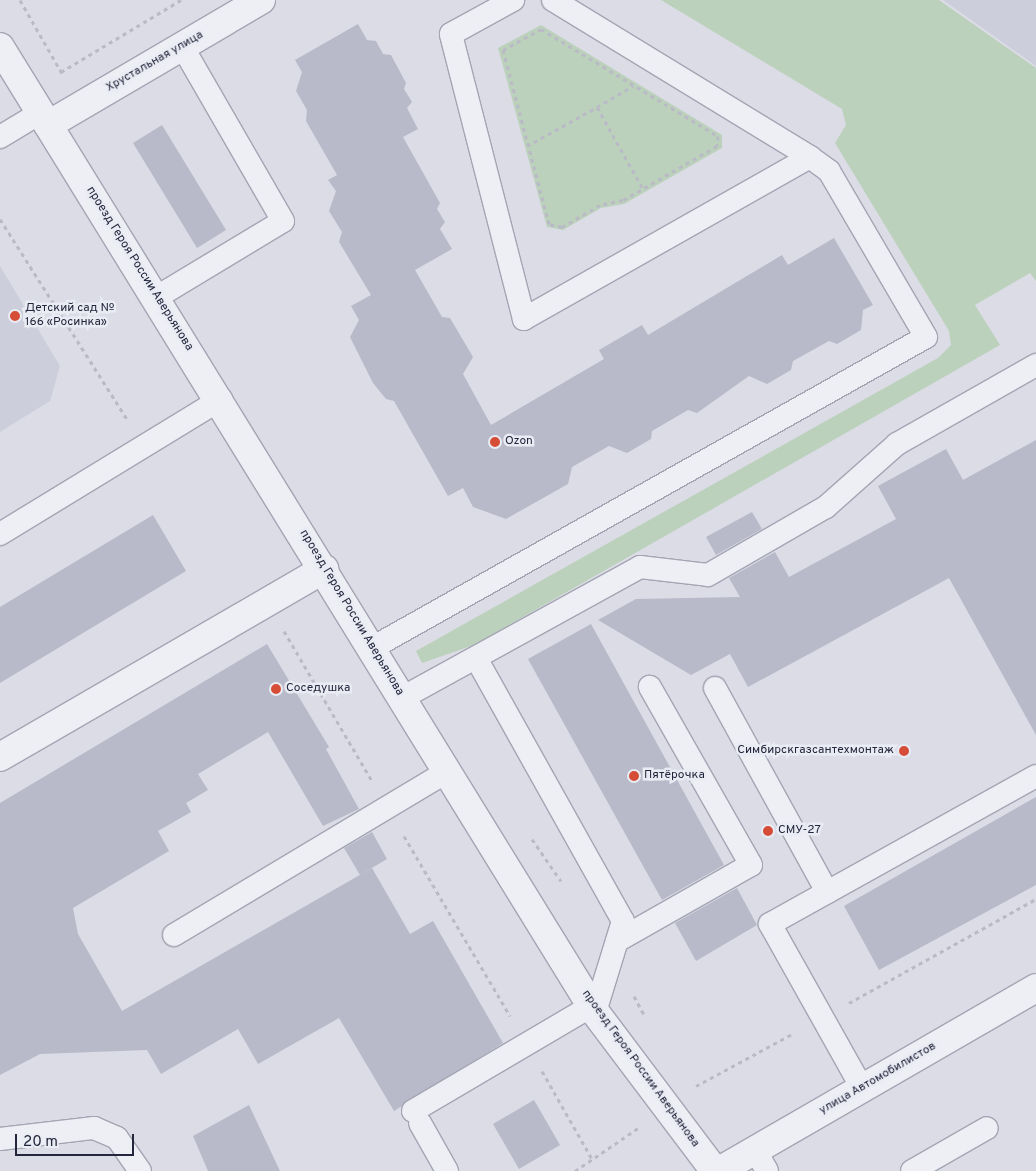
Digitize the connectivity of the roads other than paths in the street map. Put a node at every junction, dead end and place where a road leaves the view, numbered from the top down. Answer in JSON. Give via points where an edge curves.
{"nodes":[{"id":1,"x":261,"y":0,"type":"edge"},
{"id":2,"x":513,"y":0,"type":"edge"},
{"id":3,"x":553,"y":0,"type":"edge"},
{"id":4,"x":182,"y":46,"type":"junction"},
{"id":5,"x":0,"y":47,"type":"edge"},
{"id":6,"x":44,"y":119,"type":"junction"},
{"id":7,"x":0,"y":138,"type":"edge"},
{"id":8,"x":810,"y":156,"type":"junction"},
{"id":9,"x":157,"y":297,"type":"junction"},
{"id":10,"x":1036,"y":365,"type":"edge"},
{"id":11,"x":221,"y":399,"type":"junction"},
{"id":12,"x":0,"y":534,"type":"edge"},
{"id":13,"x":324,"y":569,"type":"junction"},
{"id":14,"x":372,"y":648,"type":"junction"},
{"id":15,"x":476,"y":658,"type":"junction"},
{"id":16,"x":650,"y":687,"type":"dead end"},
{"id":17,"x":715,"y":688,"type":"dead end"},
{"id":18,"x":402,"y":698,"type":"junction"},
{"id":19,"x":0,"y":757,"type":"edge"},
{"id":20,"x":448,"y":771,"type":"junction"},
{"id":21,"x":1036,"y":776,"type":"edge"},
{"id":22,"x":827,"y":892,"type":"junction"},
{"id":23,"x":174,"y":935,"type":"dead end"},
{"id":24,"x":617,"y":941,"type":"junction"},
{"id":25,"x":1036,"y":988,"type":"edge"},
{"id":26,"x":593,"y":1009,"type":"junction"},
{"id":27,"x":862,"y":1088,"type":"junction"},
{"id":28,"x":986,"y":1128,"type":"dead end"},
{"id":29,"x":0,"y":1139,"type":"edge"},
{"id":30,"x":761,"y":1161,"type":"edge"},
{"id":31,"x":140,"y":1171,"type":"edge"},
{"id":32,"x":447,"y":1171,"type":"edge"},
{"id":33,"x":715,"y":1171,"type":"edge"},
{"id":34,"x":719,"y":1171,"type":"edge"},
{"id":35,"x":912,"y":1171,"type":"edge"}],
"edges":[{"from":1,"to":4,"type":"street","name":"Хрустальная улица"},
{"from":2,"to":8,"type":"lane","via":[[451,34],[524,319]]},
{"from":3,"to":8,"type":"lane"},
{"from":4,"to":6,"type":"street","name":"Хрустальная улица"},
{"from":4,"to":9,"type":"lane","via":[[283,221]]},
{"from":5,"to":6,"type":"street","name":"проезд Героя России Аверьянова"},
{"from":6,"to":7,"type":"lane"},
{"from":6,"to":9,"type":"street","name":"проезд Героя России Аверьянова"},
{"from":8,"to":14,"type":"lane","via":[[829,171],[926,337]]},
{"from":9,"to":11,"type":"street","name":"проезд Героя России Аверьянова"},
{"from":10,"to":15,"type":"lane","via":[[897,444],[826,507],[708,575],[640,567]]},
{"from":11,"to":12,"type":"lane"},
{"from":11,"to":13,"type":"street","name":"проезд Героя России Аверьянова"},
{"from":13,"to":14,"type":"street","name":"проезд Героя России Аверьянова"},
{"from":13,"to":19,"type":"street"},
{"from":14,"to":18,"type":"street","name":"проезд Героя России Аверьянова"},
{"from":15,"to":18,"type":"lane"},
{"from":15,"to":24,"type":"lane","via":[[623,921]]},
{"from":16,"to":24,"type":"lane","via":[[751,866]]},
{"from":17,"to":22,"type":"lane"},
{"from":18,"to":20,"type":"street","name":"проезд Героя России Аверьянова"},
{"from":20,"to":23,"type":"lane"},
{"from":20,"to":26,"type":"street","name":"проезд Героя России Аверьянова"},
{"from":21,"to":22,"type":"lane"},
{"from":22,"to":27,"type":"lane","via":[[770,924]]},
{"from":24,"to":26,"type":"lane"},
{"from":25,"to":27,"type":"street","name":"улица Автомобилистов"},
{"from":26,"to":32,"type":"lane","via":[[527,1043],[417,1117]]},
{"from":26,"to":33,"type":"street","name":"проезд Героя России Аверьянова"},
{"from":27,"to":30,"type":"street","name":"улица Автомобилистов"},
{"from":28,"to":35,"type":"lane"},
{"from":29,"to":31,"type":"lane","via":[[94,1128],[117,1138]]},
{"from":30,"to":34,"type":"street","name":"улица Автомобилистов"}]}
